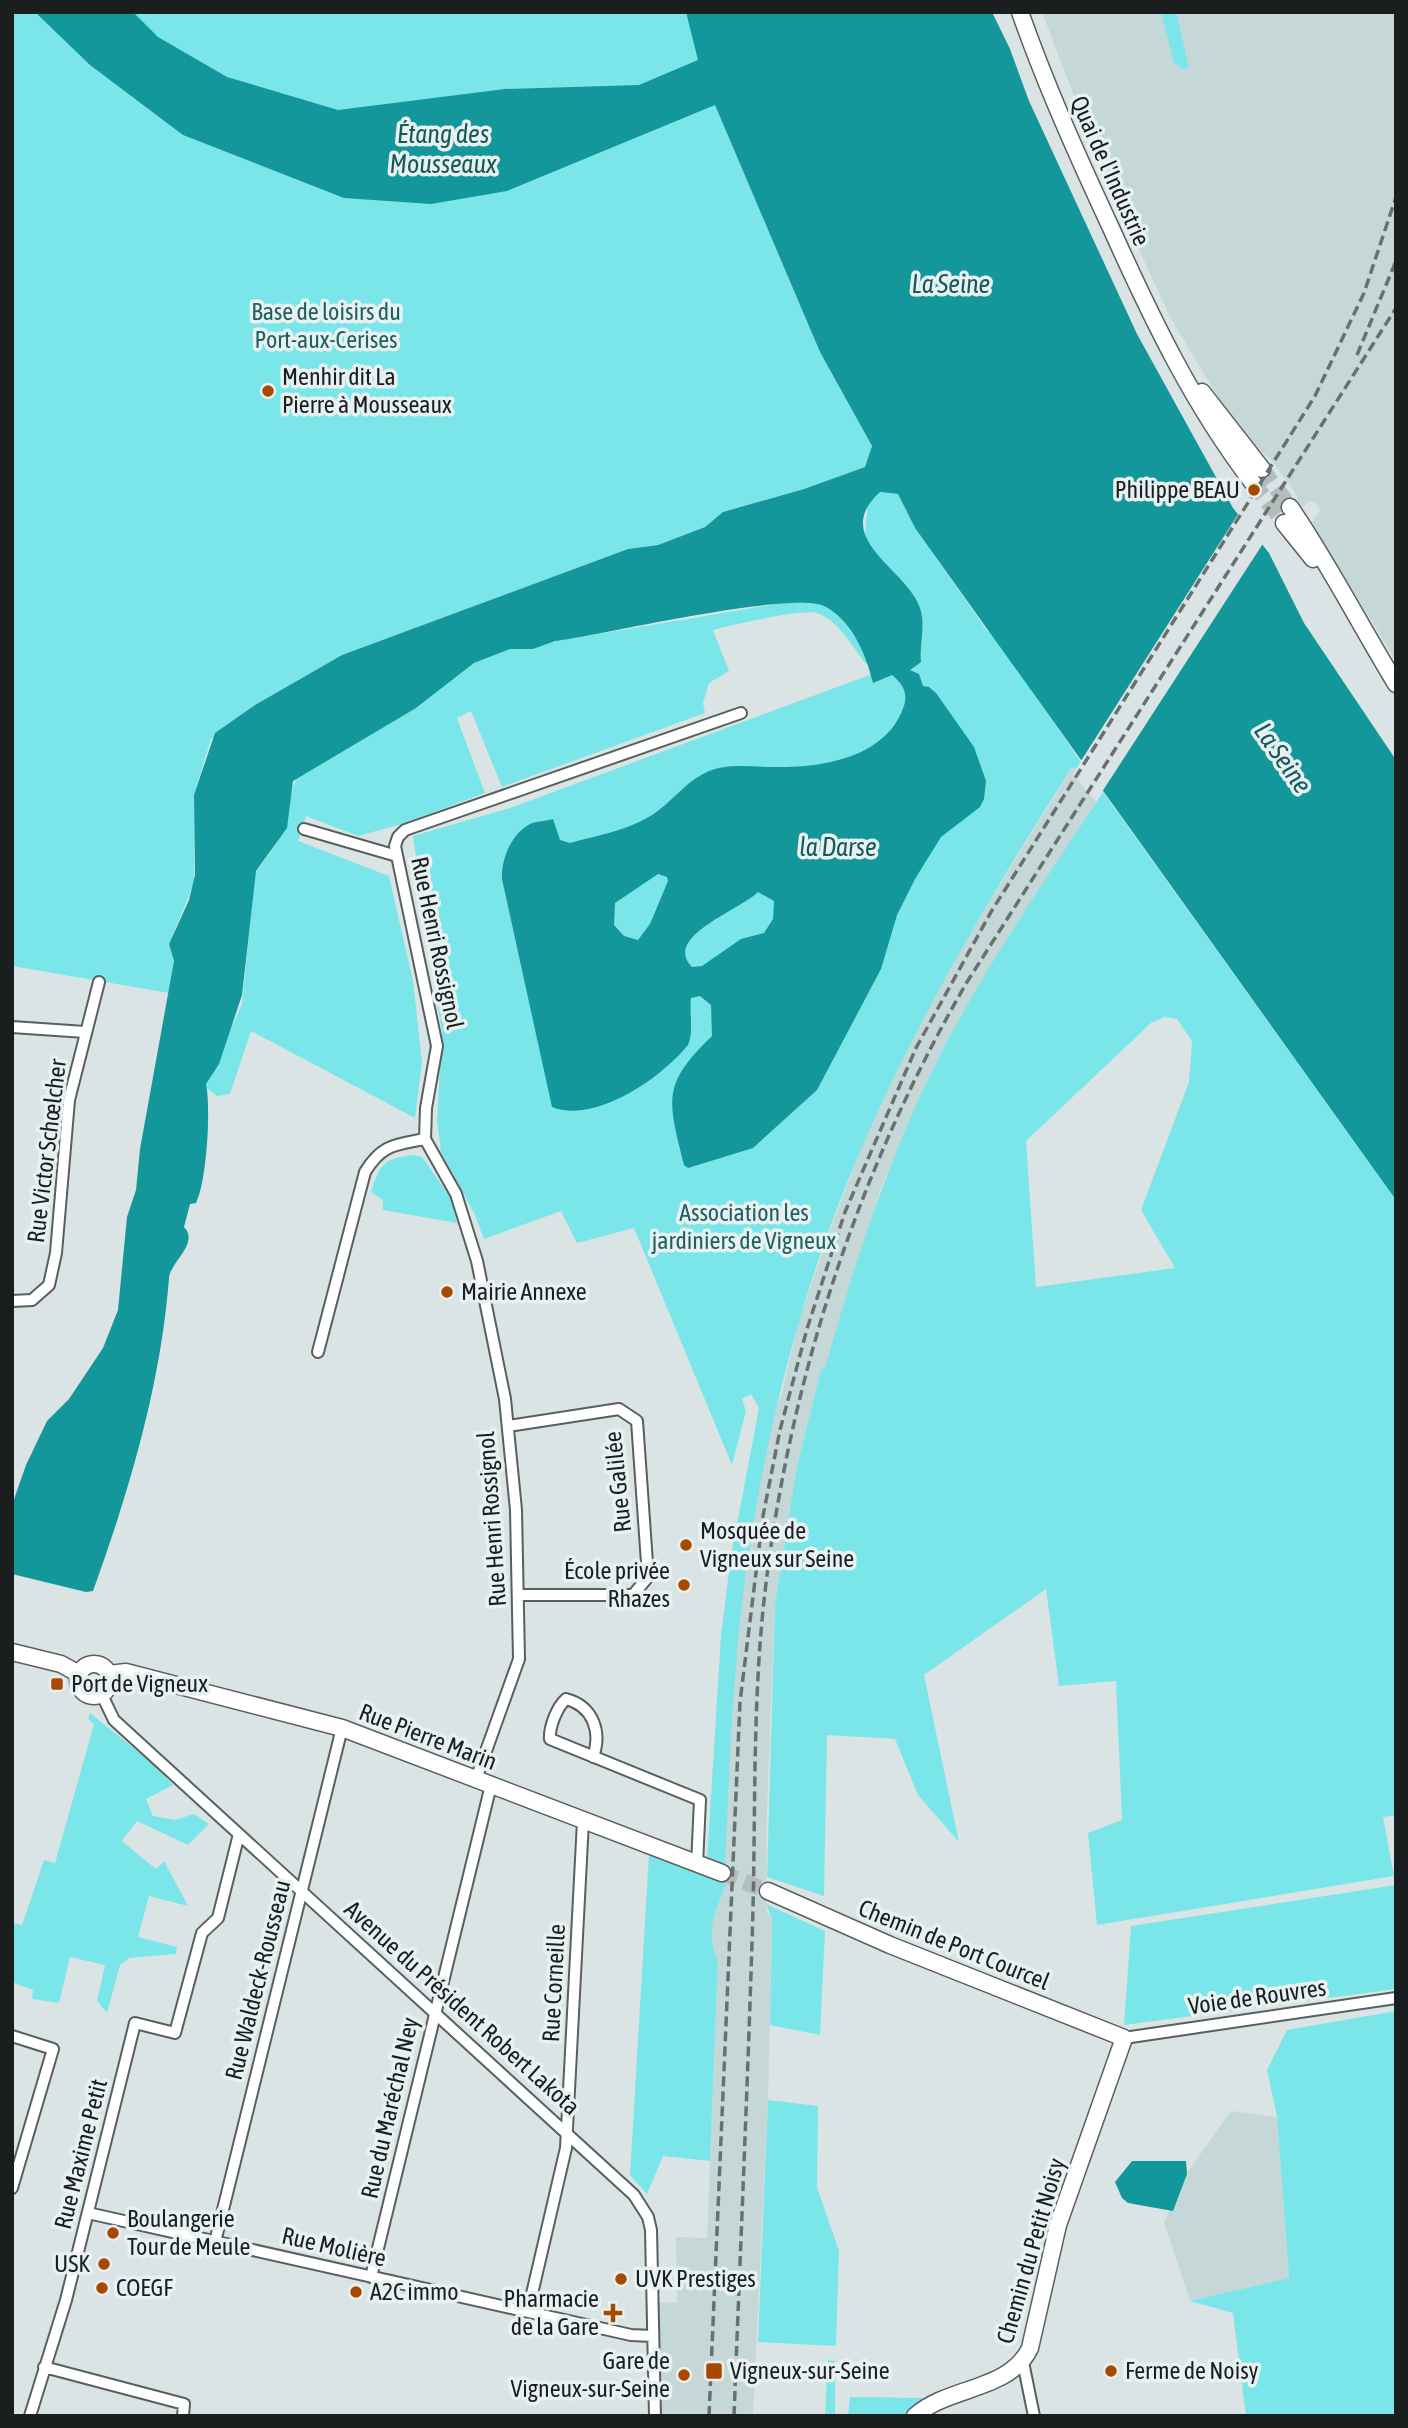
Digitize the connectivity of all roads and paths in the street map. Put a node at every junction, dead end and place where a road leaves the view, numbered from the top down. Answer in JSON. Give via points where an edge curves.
{"nodes":[{"id":1,"x":1020,"y":12,"type":"edge"},
{"id":2,"x":1257,"y":476,"type":"tunnel mouth"},
{"id":3,"x":1290,"y":507,"type":"tunnel mouth"},
{"id":4,"x":1284,"y":523,"type":"tunnel mouth"},
{"id":5,"x":1346,"y":602,"type":"junction"},
{"id":6,"x":1396,"y":684,"type":"edge"},
{"id":7,"x":741,"y":713,"type":"dead end"},
{"id":8,"x":304,"y":829,"type":"dead end"},
{"id":9,"x":397,"y":856,"type":"junction"},
{"id":10,"x":99,"y":982,"type":"dead end"},
{"id":11,"x":12,"y":1027,"type":"edge"},
{"id":12,"x":85,"y":1032,"type":"junction"},
{"id":13,"x":425,"y":1139,"type":"junction"},
{"id":14,"x":12,"y":1301,"type":"edge"},
{"id":15,"x":318,"y":1352,"type":"dead end"},
{"id":16,"x":508,"y":1426,"type":"junction"},
{"id":17,"x":520,"y":1595,"type":"junction"},
{"id":18,"x":12,"y":1652,"type":"edge"},
{"id":19,"x":79,"y":1674,"type":"junction"},
{"id":20,"x":109,"y":1674,"type":"junction"},
{"id":21,"x":102,"y":1695,"type":"junction"},
{"id":22,"x":342,"y":1728,"type":"junction"},
{"id":23,"x":593,"y":1757,"type":"junction"},
{"id":24,"x":484,"y":1782,"type":"junction"},
{"id":25,"x":583,"y":1821,"type":"junction"},
{"id":26,"x":239,"y":1834,"type":"junction"},
{"id":27,"x":697,"y":1864,"type":"junction"},
{"id":28,"x":722,"y":1873,"type":"tunnel mouth"},
{"id":29,"x":302,"y":1890,"type":"junction"},
{"id":30,"x":768,"y":1891,"type":"tunnel mouth"},
{"id":31,"x":1396,"y":1998,"type":"edge"},
{"id":32,"x":434,"y":2012,"type":"junction"},
{"id":33,"x":12,"y":2036,"type":"edge"},
{"id":34,"x":1124,"y":2038,"type":"junction"},
{"id":35,"x":567,"y":2133,"type":"junction"},
{"id":36,"x":12,"y":2188,"type":"edge"},
{"id":37,"x":88,"y":2213,"type":"junction"},
{"id":38,"x":215,"y":2242,"type":"junction"},
{"id":39,"x":371,"y":2277,"type":"junction"},
{"id":40,"x":528,"y":2311,"type":"junction"},
{"id":41,"x":653,"y":2336,"type":"junction"},
{"id":42,"x":1023,"y":2362,"type":"junction"},
{"id":43,"x":44,"y":2367,"type":"junction"},
{"id":44,"x":30,"y":2416,"type":"edge"},
{"id":45,"x":183,"y":2416,"type":"edge"},
{"id":46,"x":655,"y":2416,"type":"edge"},
{"id":47,"x":915,"y":2416,"type":"edge"},
{"id":48,"x":1034,"y":2416,"type":"edge"}],
"edges":[{"from":1,"to":2,"type":"street","name":"Quai de l'Industrie","via":[[1067,132],[1167,345]]},
{"from":3,"to":5,"type":"street","via":[[1341,586]]},
{"from":4,"to":5,"type":"street"},
{"from":5,"to":6,"type":"street"},
{"from":7,"to":9,"type":"street","name":"Rue Henri Rossignol","via":[[405,831],[395,846]]},
{"from":8,"to":9,"type":"street"},
{"from":9,"to":13,"type":"street","name":"Rue Henri Rossignol","via":[[437,1046]]},
{"from":10,"to":12,"type":"street","name":"Rue Victor Schœlcher"},
{"from":11,"to":12,"type":"street"},
{"from":12,"to":14,"type":"street","name":"Rue Victor Schœlcher","via":[[68,1100],[56,1253],[48,1285],[32,1300]]},
{"from":13,"to":15,"type":"street","via":[[389,1146],[375,1156],[365,1172]]},
{"from":13,"to":16,"type":"street","name":"Rue Henri Rossignol","via":[[456,1194],[477,1261]]},
{"from":16,"to":17,"type":"street","name":"Rue Henri Rossignol"},
{"from":16,"to":17,"type":"street","name":"Rue Galilée","via":[[620,1409],[637,1421],[641,1473],[648,1577],[633,1595]]},
{"from":17,"to":24,"type":"street","name":"Rue Henri Rossignol","via":[[519,1660]]},
{"from":18,"to":19,"type":"street","via":[[61,1664]]},
{"from":19,"to":20,"type":"street","via":[[86,1666],[97,1664]]},
{"from":19,"to":21,"type":"street","via":[[83,1693]]},
{"from":20,"to":21,"type":"street"},
{"from":20,"to":22,"type":"street","name":"Rue Pierre Marin","via":[[126,1672]]},
{"from":21,"to":26,"type":"street","name":"Avenue du Président Robert Lakota","via":[[114,1720]]},
{"from":22,"to":24,"type":"street","name":"Rue Pierre Marin"},
{"from":22,"to":29,"type":"street","name":"Rue Waldeck-Rousseau"},
{"from":23,"to":23,"type":"street","via":[[597,1738],[592,1717],[566,1699],[550,1739]]},
{"from":23,"to":27,"type":"street","via":[[700,1800]]},
{"from":24,"to":25,"type":"street","name":"Rue Pierre Marin"},
{"from":24,"to":32,"type":"street","name":"Rue du Maréchal Ney"},
{"from":25,"to":27,"type":"street","name":"Rue Pierre Marin"},
{"from":25,"to":35,"type":"street","name":"Rue Corneille"},
{"from":26,"to":29,"type":"street","name":"Avenue du Président Robert Lakota"},
{"from":26,"to":37,"type":"street","name":"Rue Maxime Petit","via":[[218,1918],[202,1933],[175,2033],[135,2023]]},
{"from":27,"to":28,"type":"street","name":"Rue Pierre Marin"},
{"from":29,"to":32,"type":"street","name":"Avenue du Président Robert Lakota"},
{"from":29,"to":38,"type":"street","name":"Rue Waldeck-Rousseau"},
{"from":30,"to":34,"type":"street","name":"Chemin de Port Courcel"},
{"from":31,"to":34,"type":"street","name":"Voie de Rouvres"},
{"from":32,"to":35,"type":"street","name":"Avenue du Président Robert Lakota"},
{"from":32,"to":39,"type":"street","name":"Rue du Maréchal Ney"},
{"from":33,"to":36,"type":"street","via":[[53,2049]]},
{"from":34,"to":42,"type":"street","name":"Chemin du Petit Noisy","via":[[1058,2225]]},
{"from":35,"to":40,"type":"street","name":"Rue Corneille"},
{"from":35,"to":41,"type":"street","name":"Avenue du Président Robert Lakota","via":[[634,2195],[648,2217]]},
{"from":37,"to":38,"type":"street","name":"Rue Molière"},
{"from":37,"to":43,"type":"street","name":"Rue Maxime Petit"},
{"from":38,"to":39,"type":"street","name":"Rue Molière"},
{"from":39,"to":40,"type":"street","name":"Rue Molière"},
{"from":40,"to":41,"type":"street","name":"Rue Molière"},
{"from":41,"to":46,"type":"street","name":"Avenue du Président Robert Lakota"},
{"from":42,"to":47,"type":"street","name":"Chemin du Petit Noisy","via":[[1011,2372],[928,2404]]},
{"from":42,"to":48,"type":"street"},
{"from":43,"to":44,"type":"street","name":"Rue Maxime Petit"},
{"from":43,"to":45,"type":"street","via":[[184,2404]]}]}
